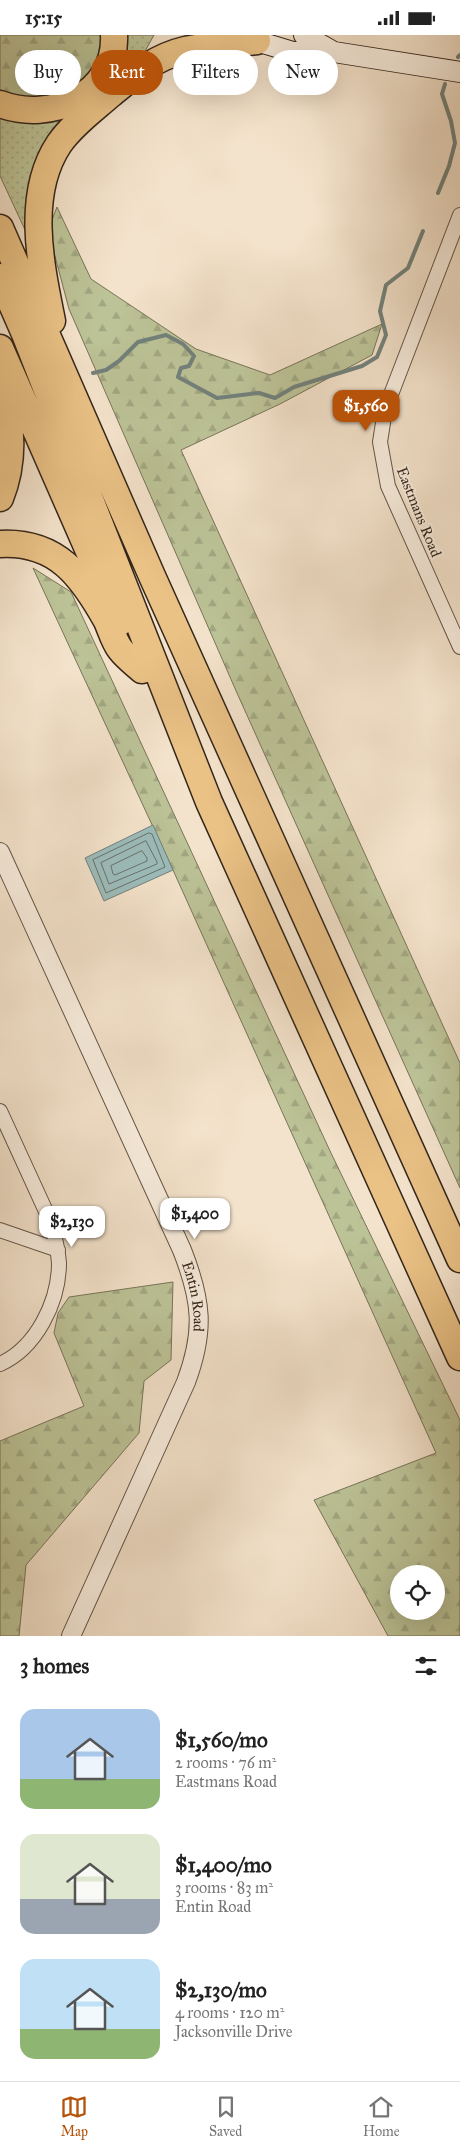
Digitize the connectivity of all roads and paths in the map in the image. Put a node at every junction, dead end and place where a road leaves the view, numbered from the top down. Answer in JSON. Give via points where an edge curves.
{"nodes":[{"id":1,"x":114,"y":35,"type":"edge"},
{"id":2,"x":163,"y":35,"type":"edge"},
{"id":3,"x":304,"y":35,"type":"edge"},
{"id":4,"x":247,"y":38,"type":"edge"},
{"id":5,"x":154,"y":50,"type":"edge"},
{"id":6,"x":286,"y":50,"type":"edge"},
{"id":7,"x":330,"y":50,"type":"edge"},
{"id":8,"x":338,"y":53,"type":"edge"},
{"id":9,"x":163,"y":58,"type":"edge"},
{"id":10,"x":460,"y":73,"type":"edge"},
{"id":11,"x":112,"y":95,"type":"edge"},
{"id":12,"x":0,"y":104,"type":"edge"},
{"id":13,"x":460,"y":215,"type":"edge"},
{"id":14,"x":0,"y":228,"type":"edge"},
{"id":15,"x":0,"y":277,"type":"edge"},
{"id":16,"x":0,"y":349,"type":"edge"},
{"id":17,"x":62,"y":374,"type":"junction"},
{"id":18,"x":0,"y":382,"type":"edge"},
{"id":19,"x":0,"y":497,"type":"edge"},
{"id":20,"x":0,"y":545,"type":"edge"},
{"id":21,"x":460,"y":647,"type":"edge"},
{"id":22,"x":142,"y":670,"type":"junction"},
{"id":23,"x":209,"y":801,"type":"junction"},
{"id":24,"x":0,"y":852,"type":"edge"},
{"id":25,"x":0,"y":1111,"type":"edge"},
{"id":26,"x":0,"y":1230,"type":"edge"},
{"id":27,"x":58,"y":1250,"type":"junction"},
{"id":28,"x":460,"y":1259,"type":"edge"},
{"id":29,"x":460,"y":1357,"type":"edge"},
{"id":30,"x":0,"y":1365,"type":"edge"},
{"id":31,"x":71,"y":1636,"type":"edge"}],
"edges":[{"from":1,"to":12,"type":"highway","via":[[111,59],[104,74],[80,98],[42,110],[26,111]]},
{"from":2,"to":5,"type":"highway"},
{"from":3,"to":7,"type":"main road"},
{"from":4,"to":6,"type":"main road"},
{"from":4,"to":9,"type":"highway","via":[[184,50]]},
{"from":8,"to":10,"type":"main road"},
{"from":11,"to":17,"type":"highway","via":[[60,142],[46,172],[41,196],[40,247]]},
{"from":13,"to":21,"type":"street","name":"Eastmans Road","via":[[385,410],[380,442],[388,486]]},
{"from":14,"to":17,"type":"highway"},
{"from":15,"to":23,"type":"highway"},
{"from":16,"to":22,"type":"highway"},
{"from":17,"to":28,"type":"highway"},
{"from":18,"to":19,"type":"highway","via":[[7,407],[10,440],[8,473]]},
{"from":20,"to":22,"type":"highway","via":[[35,547],[63,561],[90,592],[119,648]]},
{"from":22,"to":23,"type":"highway","via":[[179,759]]},
{"from":23,"to":29,"type":"highway"},
{"from":24,"to":31,"type":"street","name":"Entin Road","via":[[182,1250],[191,1273],[199,1313],[198,1344],[186,1382]]},
{"from":25,"to":27,"type":"street","via":[[50,1218]]},
{"from":26,"to":27,"type":"street"},
{"from":27,"to":30,"type":"street","via":[[54,1296],[40,1327],[19,1352]]}]}
